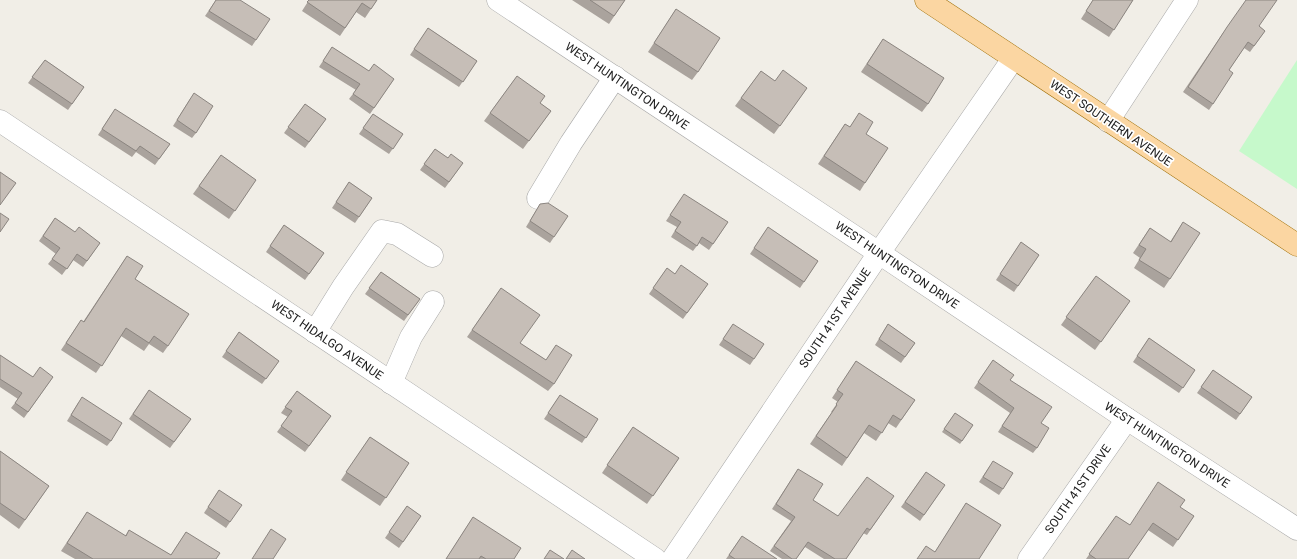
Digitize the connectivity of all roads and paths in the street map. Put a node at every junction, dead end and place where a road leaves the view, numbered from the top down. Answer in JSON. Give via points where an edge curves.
{"nodes":[{"id":1,"x":498,"y":0,"type":"edge"},
{"id":2,"x":926,"y":0,"type":"edge"},
{"id":3,"x":1188,"y":0,"type":"edge"},
{"id":4,"x":1013,"y":59,"type":"junction"},
{"id":5,"x":615,"y":77,"type":"junction"},
{"id":6,"x":0,"y":121,"type":"edge"},
{"id":7,"x":1108,"y":121,"type":"junction"},
{"id":8,"x":538,"y":198,"type":"dead end"},
{"id":9,"x":1297,"y":246,"type":"edge"},
{"id":10,"x":879,"y":253,"type":"junction"},
{"id":11,"x":432,"y":256,"type":"dead end"},
{"id":12,"x":433,"y":302,"type":"dead end"},
{"id":13,"x":315,"y":332,"type":"junction"},
{"id":14,"x":391,"y":383,"type":"junction"},
{"id":15,"x":1127,"y":419,"type":"junction"},
{"id":16,"x":1297,"y":529,"type":"edge"},
{"id":17,"x":654,"y":559,"type":"edge"},
{"id":18,"x":673,"y":559,"type":"edge"},
{"id":19,"x":1030,"y":559,"type":"edge"}],
"edges":[{"from":1,"to":5,"type":"street","name":"WEST HUNTINGTON DRIVE"},
{"from":2,"to":4,"type":"main road","name":"WEST SOUTHERN AVENUE"},
{"from":3,"to":7,"type":"street"},
{"from":4,"to":7,"type":"main road","name":"WEST SOUTHERN AVENUE"},
{"from":4,"to":10,"type":"street","name":"SOUTH 41ST AVENUE"},
{"from":5,"to":8,"type":"street"},
{"from":5,"to":10,"type":"street","name":"WEST HUNTINGTON DRIVE"},
{"from":6,"to":13,"type":"street","name":"WEST HIDALGO AVENUE"},
{"from":7,"to":9,"type":"main road","name":"WEST SOUTHERN AVENUE"},
{"from":10,"to":15,"type":"street","name":"WEST HUNTINGTON DRIVE"},
{"from":10,"to":18,"type":"street","name":"SOUTH 41ST AVENUE"},
{"from":11,"to":13,"type":"street","via":[[397,234],[382,231]]},
{"from":12,"to":14,"type":"street","via":[[411,337]]},
{"from":13,"to":14,"type":"street","name":"WEST HIDALGO AVENUE"},
{"from":14,"to":17,"type":"street","name":"WEST HIDALGO AVENUE"},
{"from":15,"to":16,"type":"street","name":"WEST HUNTINGTON DRIVE"},
{"from":15,"to":19,"type":"street","name":"SOUTH 41ST DRIVE"}]}
